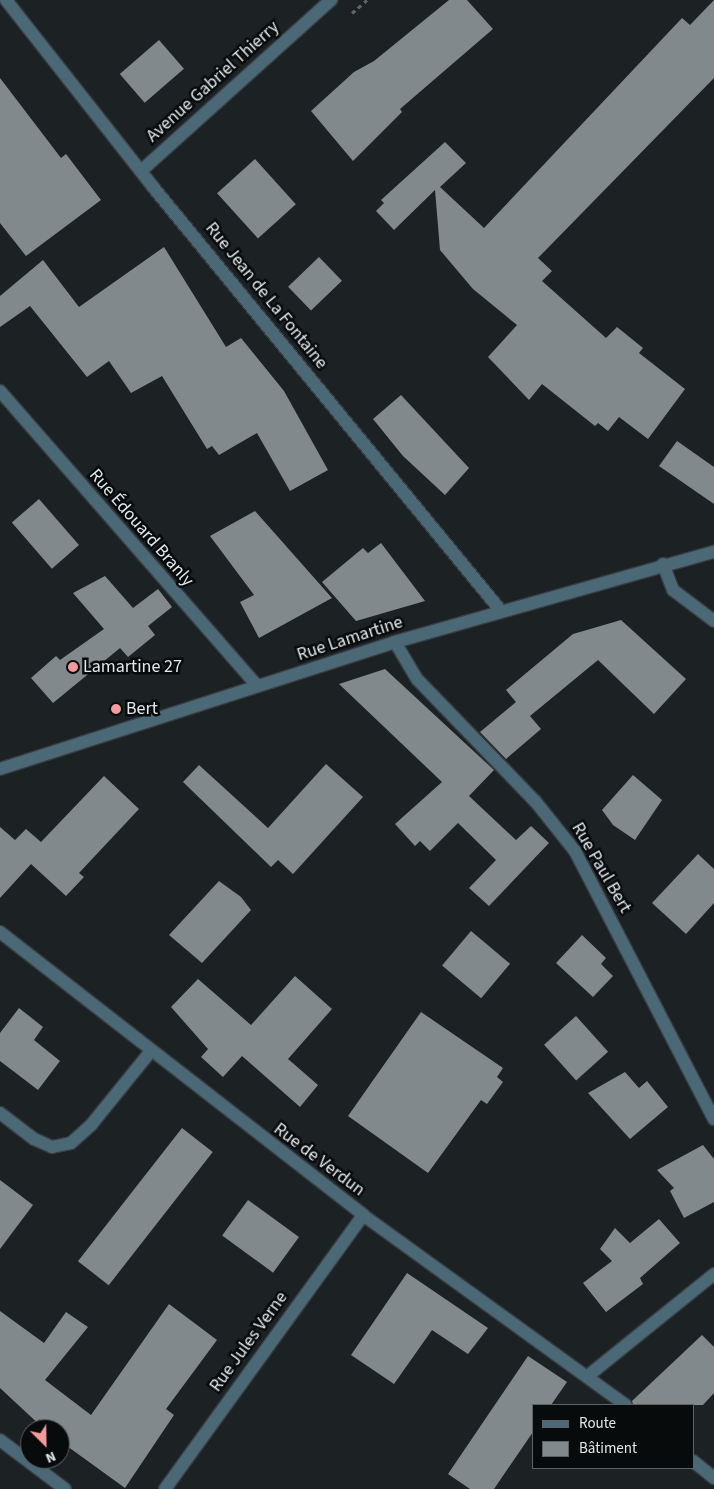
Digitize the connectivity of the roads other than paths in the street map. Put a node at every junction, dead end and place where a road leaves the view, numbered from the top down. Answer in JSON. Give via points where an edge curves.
{"nodes":[{"id":1,"x":6,"y":0,"type":"edge"},
{"id":2,"x":331,"y":0,"type":"edge"},
{"id":3,"x":141,"y":171,"type":"junction"},
{"id":4,"x":0,"y":391,"type":"edge"},
{"id":5,"x":714,"y":552,"type":"edge"},
{"id":6,"x":663,"y":564,"type":"junction"},
{"id":7,"x":501,"y":611,"type":"junction"},
{"id":8,"x":714,"y":621,"type":"edge"},
{"id":9,"x":395,"y":642,"type":"junction"},
{"id":10,"x":257,"y":686,"type":"junction"},
{"id":11,"x":0,"y":769,"type":"edge"},
{"id":12,"x":0,"y":932,"type":"edge"},
{"id":13,"x":151,"y":1051,"type":"junction"},
{"id":14,"x":0,"y":1113,"type":"edge"},
{"id":15,"x":714,"y":1119,"type":"edge"},
{"id":16,"x":362,"y":1215,"type":"junction"},
{"id":17,"x":714,"y":1274,"type":"edge"},
{"id":18,"x":589,"y":1375,"type":"junction"},
{"id":19,"x":624,"y":1404,"type":"edge"},
{"id":20,"x":0,"y":1440,"type":"edge"},
{"id":21,"x":694,"y":1462,"type":"edge"},
{"id":22,"x":714,"y":1478,"type":"edge"},
{"id":23,"x":65,"y":1489,"type":"edge"},
{"id":24,"x":165,"y":1489,"type":"edge"}],
"edges":[{"from":1,"to":3,"type":"street","name":"Rue Jean de La Fontaine"},
{"from":2,"to":3,"type":"street","name":"Avenue Gabriel Thierry"},
{"from":3,"to":7,"type":"street","name":"Rue Jean de La Fontaine"},
{"from":4,"to":10,"type":"street","name":"Rue Édouard Branly"},
{"from":5,"to":6,"type":"street","name":"Rue Lamartine"},
{"from":6,"to":7,"type":"street","name":"Rue Lamartine"},
{"from":6,"to":8,"type":"street","via":[[673,590]]},
{"from":7,"to":9,"type":"street","name":"Rue Lamartine"},
{"from":9,"to":10,"type":"street","name":"Rue Lamartine"},
{"from":9,"to":15,"type":"street","name":"Rue Paul Bert","via":[[417,679],[535,801],[575,851]]},
{"from":10,"to":11,"type":"street","name":"Rue Lamartine"},
{"from":12,"to":13,"type":"street","name":"Rue de Verdun"},
{"from":13,"to":14,"type":"street","via":[[91,1125],[71,1143],[52,1147],[34,1139]]},
{"from":13,"to":16,"type":"street","name":"Rue de Verdun"},
{"from":16,"to":18,"type":"street","name":"Rue de Verdun"},
{"from":16,"to":24,"type":"street","name":"Rue Jules Verne"},
{"from":17,"to":18,"type":"street"},
{"from":18,"to":19,"type":"street","name":"Rue de Verdun"},
{"from":20,"to":23,"type":"street"},
{"from":21,"to":22,"type":"street"}]}
